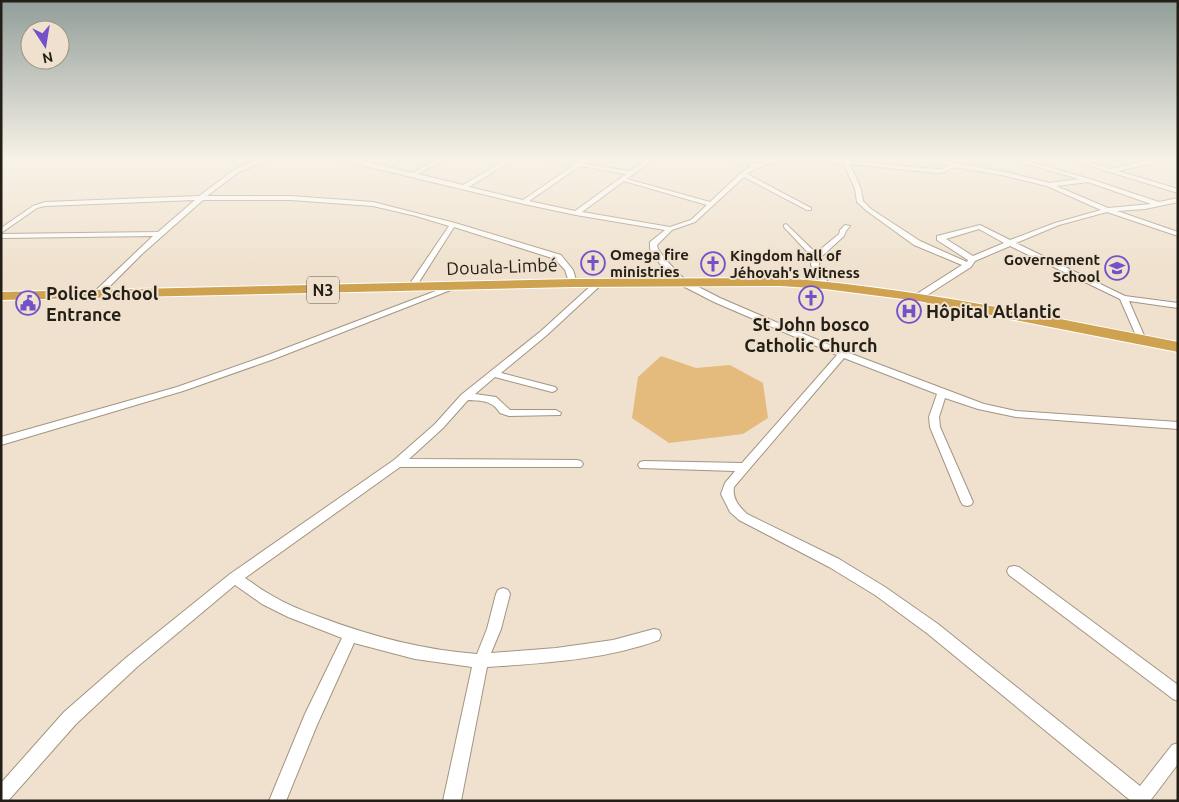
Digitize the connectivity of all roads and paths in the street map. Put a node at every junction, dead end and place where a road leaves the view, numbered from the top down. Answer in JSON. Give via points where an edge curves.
{"nodes":[{"id":1,"x":204,"y":195,"type":"edge"},
{"id":2,"x":495,"y":195,"type":"edge"},
{"id":3,"x":533,"y":195,"type":"edge"},
{"id":4,"x":600,"y":195,"type":"edge"},
{"id":5,"x":680,"y":195,"type":"edge"},
{"id":6,"x":720,"y":195,"type":"edge"},
{"id":7,"x":783,"y":195,"type":"edge"},
{"id":8,"x":859,"y":195,"type":"edge"},
{"id":9,"x":1074,"y":195,"type":"edge"},
{"id":10,"x":1136,"y":195,"type":"edge"},
{"id":11,"x":201,"y":198,"type":"junction"},
{"id":12,"x":1178,"y":200,"type":"edge"},
{"id":13,"x":524,"y":202,"type":"junction"},
{"id":14,"x":711,"y":204,"type":"junction"},
{"id":15,"x":1160,"y":204,"type":"junction"},
{"id":16,"x":809,"y":209,"type":"dead end"},
{"id":17,"x":1178,"y":209,"type":"edge"},
{"id":18,"x":1108,"y":210,"type":"junction"},
{"id":19,"x":576,"y":213,"type":"junction"},
{"id":20,"x":453,"y":224,"type":"junction"},
{"id":21,"x":786,"y":226,"type":"dead end"},
{"id":22,"x":847,"y":226,"type":"dead end"},
{"id":23,"x":670,"y":229,"type":"junction"},
{"id":24,"x":1,"y":230,"type":"edge"},
{"id":25,"x":160,"y":234,"type":"junction"},
{"id":26,"x":1178,"y":234,"type":"edge"},
{"id":27,"x":1,"y":236,"type":"edge"},
{"id":28,"x":1010,"y":243,"type":"junction"},
{"id":29,"x":816,"y":257,"type":"junction"},
{"id":30,"x":970,"y":262,"type":"junction"},
{"id":31,"x":682,"y":282,"type":"junction"},
{"id":32,"x":573,"y":283,"type":"junction"},
{"id":33,"x":598,"y":284,"type":"junction"},
{"id":34,"x":825,"y":285,"type":"junction"},
{"id":35,"x":457,"y":286,"type":"junction"},
{"id":36,"x":411,"y":288,"type":"junction"},
{"id":37,"x":96,"y":295,"type":"junction"},
{"id":38,"x":1,"y":296,"type":"edge"},
{"id":39,"x":918,"y":297,"type":"junction"},
{"id":40,"x":1123,"y":298,"type":"junction"},
{"id":41,"x":1178,"y":306,"type":"edge"},
{"id":42,"x":1142,"y":340,"type":"junction"},
{"id":43,"x":1178,"y":347,"type":"edge"},
{"id":44,"x":842,"y":354,"type":"junction"},
{"id":45,"x":494,"y":374,"type":"junction"},
{"id":46,"x":552,"y":389,"type":"dead end"},
{"id":47,"x":942,"y":393,"type":"junction"},
{"id":48,"x":465,"y":397,"type":"junction"},
{"id":49,"x":556,"y":413,"type":"dead end"},
{"id":50,"x":1175,"y":428,"type":"edge"},
{"id":51,"x":1,"y":441,"type":"edge"},
{"id":52,"x":398,"y":463,"type":"junction"},
{"id":53,"x":577,"y":464,"type":"dead end"},
{"id":54,"x":644,"y":465,"type":"dead end"},
{"id":55,"x":743,"y":468,"type":"junction"},
{"id":56,"x":967,"y":502,"type":"dead end"},
{"id":57,"x":1014,"y":571,"type":"dead end"},
{"id":58,"x":235,"y":578,"type":"junction"},
{"id":59,"x":503,"y":594,"type":"dead end"},
{"id":60,"x":350,"y":635,"type":"junction"},
{"id":61,"x":654,"y":635,"type":"dead end"},
{"id":62,"x":481,"y":661,"type":"junction"},
{"id":63,"x":1178,"y":694,"type":"edge"},
{"id":64,"x":1178,"y":751,"type":"edge"},
{"id":65,"x":1,"y":796,"type":"edge"},
{"id":66,"x":1139,"y":799,"type":"edge"},
{"id":67,"x":277,"y":801,"type":"edge"},
{"id":68,"x":452,"y":801,"type":"edge"}],
"edges":[{"from":1,"to":11,"type":"street"},
{"from":2,"to":13,"type":"street"},
{"from":3,"to":13,"type":"street"},
{"from":4,"to":19,"type":"street"},
{"from":5,"to":14,"type":"street"},
{"from":6,"to":14,"type":"street"},
{"from":7,"to":16,"type":"street"},
{"from":8,"to":30,"type":"street","via":[[860,202],[898,232],[923,246]]},
{"from":9,"to":18,"type":"street"},
{"from":10,"to":15,"type":"street"},
{"from":11,"to":20,"type":"street","via":[[291,198],[364,203]]},
{"from":11,"to":24,"type":"street","via":[[45,204],[35,207]]},
{"from":11,"to":25,"type":"street"},
{"from":12,"to":15,"type":"street"},
{"from":13,"to":19,"type":"street"},
{"from":14,"to":23,"type":"street","via":[[693,221]]},
{"from":15,"to":17,"type":"street"},
{"from":15,"to":18,"type":"street"},
{"from":18,"to":26,"type":"street"},
{"from":18,"to":28,"type":"street","via":[[1057,224]]},
{"from":19,"to":23,"type":"street"},
{"from":20,"to":32,"type":"street","via":[[558,256],[569,270]]},
{"from":20,"to":36,"type":"street"},
{"from":21,"to":29,"type":"street"},
{"from":22,"to":29,"type":"street","via":[[838,239]]},
{"from":23,"to":31,"type":"street","via":[[653,244]]},
{"from":25,"to":27,"type":"street"},
{"from":25,"to":37,"type":"street"},
{"from":28,"to":30,"type":"street"},
{"from":28,"to":30,"type":"street","via":[[980,227],[940,238]]},
{"from":28,"to":40,"type":"street"},
{"from":29,"to":34,"type":"street","via":[[815,265]]},
{"from":30,"to":39,"type":"street"},
{"from":31,"to":33,"type":"highway","name":"Douala-Limbé","number":"N3"},
{"from":31,"to":34,"type":"highway","name":"Douala-Limbé","number":"N3"},
{"from":31,"to":44,"type":"street"},
{"from":32,"to":33,"type":"highway","name":"Douala-Limbé","number":"N3"},
{"from":32,"to":35,"type":"highway","name":"Douala-Limbé","number":"N3"},
{"from":33,"to":45,"type":"street"},
{"from":34,"to":39,"type":"highway","name":"Douala-Limbé","number":"N3"},
{"from":35,"to":36,"type":"highway","name":"Douala-Limbé","number":"N3"},
{"from":35,"to":51,"type":"street","via":[[180,389]]},
{"from":36,"to":37,"type":"highway","name":"Douala-Limbé","number":"N3"},
{"from":37,"to":38,"type":"highway","name":"Douala-Limbé","number":"N3"},
{"from":39,"to":42,"type":"highway","name":"Douala-Limbé","number":"N3"},
{"from":40,"to":41,"type":"street"},
{"from":40,"to":42,"type":"street"},
{"from":42,"to":43,"type":"highway","name":"Douala-Limbé","number":"N3"},
{"from":44,"to":47,"type":"street"},
{"from":44,"to":55,"type":"street"},
{"from":45,"to":46,"type":"street"},
{"from":45,"to":48,"type":"street"},
{"from":47,"to":50,"type":"street","via":[[982,407],[1016,414]]},
{"from":47,"to":56,"type":"street","via":[[934,417],[935,427]]},
{"from":48,"to":49,"type":"street","via":[[495,399],[509,413]]},
{"from":48,"to":52,"type":"street","via":[[440,426]]},
{"from":52,"to":53,"type":"street"},
{"from":52,"to":58,"type":"street"},
{"from":54,"to":55,"type":"street"},
{"from":55,"to":66,"type":"street","via":[[727,494],[734,509],[743,517],[834,563],[880,591],[933,629]]},
{"from":57,"to":63,"type":"street"},
{"from":58,"to":60,"type":"street","via":[[293,613]]},
{"from":58,"to":65,"type":"street","via":[[132,662],[70,718]]},
{"from":59,"to":62,"type":"street"},
{"from":60,"to":62,"type":"street","via":[[446,659]]},
{"from":60,"to":67,"type":"street"},
{"from":61,"to":62,"type":"street","via":[[613,647]]},
{"from":62,"to":68,"type":"street"},
{"from":64,"to":66,"type":"street"}]}
